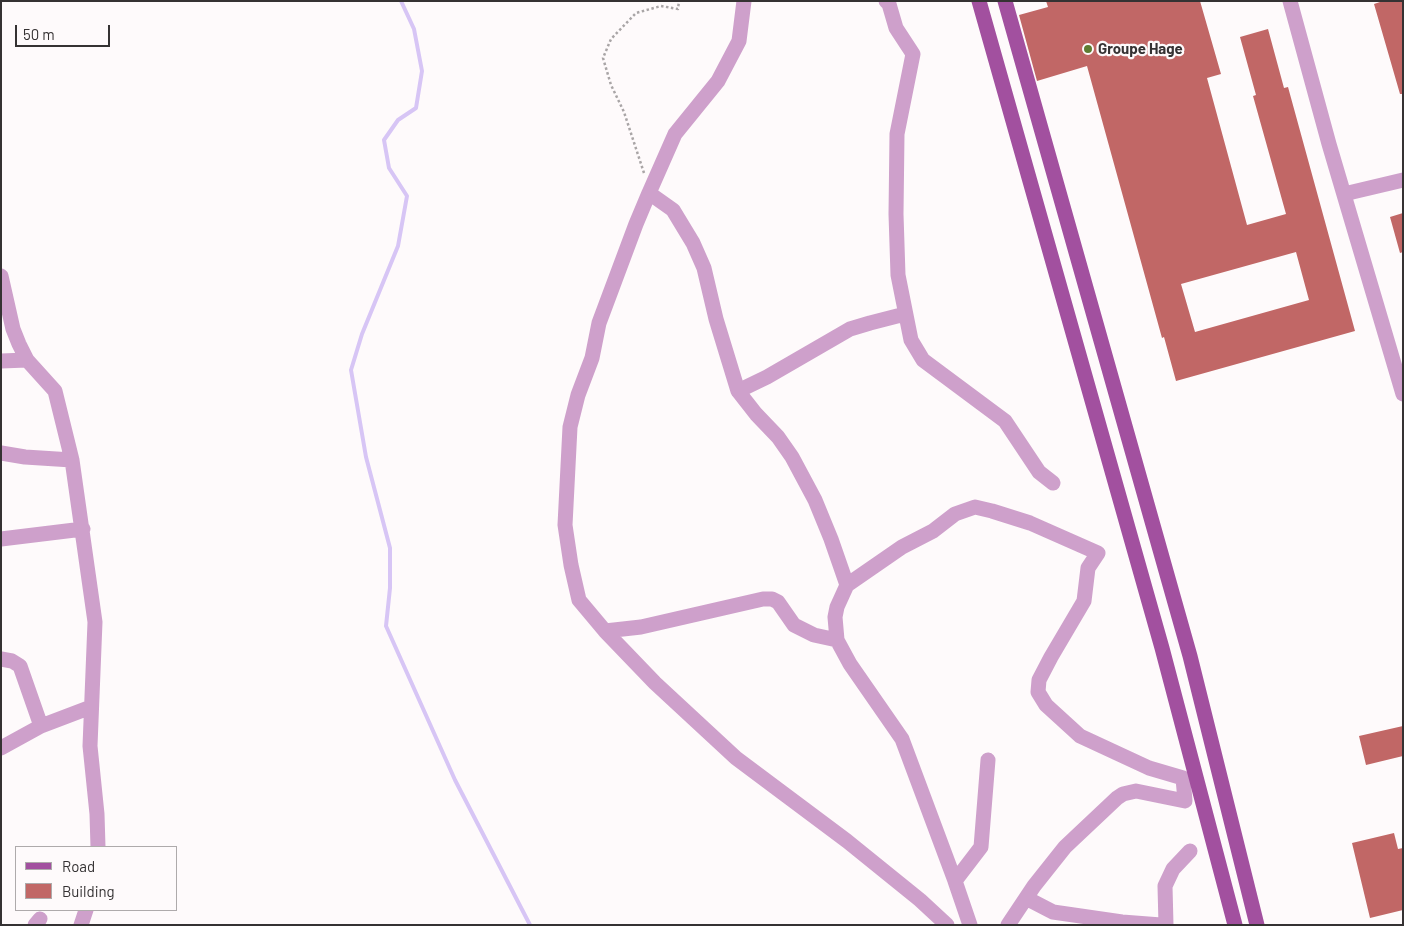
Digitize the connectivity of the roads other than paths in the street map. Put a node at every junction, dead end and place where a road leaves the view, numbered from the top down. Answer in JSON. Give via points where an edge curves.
{"nodes":[{"id":1,"x":744,"y":1,"type":"edge"},
{"id":2,"x":886,"y":1,"type":"edge"},
{"id":3,"x":979,"y":1,"type":"edge"},
{"id":4,"x":1004,"y":1,"type":"edge"},
{"id":5,"x":1290,"y":1,"type":"edge"},
{"id":6,"x":1403,"y":180,"type":"edge"},
{"id":7,"x":649,"y":193,"type":"junction"},
{"id":8,"x":1344,"y":194,"type":"junction"},
{"id":9,"x":1,"y":276,"type":"edge"},
{"id":10,"x":905,"y":314,"type":"junction"},
{"id":11,"x":27,"y":360,"type":"junction"},
{"id":12,"x":1,"y":361,"type":"edge"},
{"id":13,"x":738,"y":391,"type":"junction"},
{"id":14,"x":1403,"y":394,"type":"edge"},
{"id":15,"x":1,"y":453,"type":"edge"},
{"id":16,"x":72,"y":460,"type":"junction"},
{"id":17,"x":1053,"y":483,"type":"dead end"},
{"id":18,"x":83,"y":528,"type":"junction"},
{"id":19,"x":1,"y":538,"type":"edge"},
{"id":20,"x":847,"y":585,"type":"junction"},
{"id":21,"x":605,"y":631,"type":"junction"},
{"id":22,"x":837,"y":640,"type":"junction"},
{"id":23,"x":1,"y":659,"type":"edge"},
{"id":24,"x":91,"y":707,"type":"junction"},
{"id":25,"x":41,"y":726,"type":"junction"},
{"id":26,"x":1,"y":748,"type":"edge"},
{"id":27,"x":988,"y":760,"type":"dead end"},
{"id":28,"x":98,"y":846,"type":"edge"},
{"id":29,"x":1190,"y":851,"type":"dead end"},
{"id":30,"x":954,"y":881,"type":"junction"},
{"id":31,"x":1026,"y":898,"type":"junction"},
{"id":32,"x":86,"y":911,"type":"edge"},
{"id":33,"x":81,"y":925,"type":"edge"},
{"id":34,"x":947,"y":925,"type":"edge"},
{"id":35,"x":970,"y":925,"type":"edge"},
{"id":36,"x":1008,"y":925,"type":"edge"},
{"id":37,"x":1161,"y":925,"type":"edge"},
{"id":38,"x":1166,"y":925,"type":"edge"},
{"id":39,"x":1235,"y":925,"type":"edge"},
{"id":40,"x":1257,"y":925,"type":"edge"}],
"edges":[{"from":1,"to":7,"type":"street","via":[[739,40],[718,81],[675,134]]},
{"from":2,"to":10,"type":"street","via":[[896,28],[913,54],[898,134],[898,275]]},
{"from":3,"to":39,"type":"main road","via":[[1159,638]]},
{"from":4,"to":40,"type":"main road","via":[[1190,656]]},
{"from":5,"to":8,"type":"street"},
{"from":6,"to":8,"type":"street"},
{"from":7,"to":13,"type":"street","via":[[673,210],[693,243],[704,268]]},
{"from":7,"to":21,"type":"street","via":[[599,323],[592,358],[570,427],[565,525],[571,565],[579,600]]},
{"from":8,"to":14,"type":"street"},
{"from":9,"to":11,"type":"street","via":[[13,329]]},
{"from":10,"to":13,"type":"street","via":[[850,329],[774,374]]},
{"from":10,"to":17,"type":"street","via":[[911,340],[923,360],[1005,421],[1039,472]]},
{"from":11,"to":12,"type":"street"},
{"from":11,"to":16,"type":"street","via":[[55,391]]},
{"from":13,"to":20,"type":"street","via":[[792,457],[815,500]]},
{"from":15,"to":16,"type":"street"},
{"from":16,"to":18,"type":"street"},
{"from":18,"to":19,"type":"street"},
{"from":18,"to":24,"type":"street","via":[[95,622]]},
{"from":20,"to":22,"type":"street","via":[[837,606]]},
{"from":20,"to":31,"type":"street","via":[[955,514],[975,508],[1030,523],[1098,553],[1088,568],[1084,601],[1039,680],[1038,692],[1046,705],[1080,736],[1149,768],[1183,778],[1185,801],[1136,791],[1116,798],[1065,847]]},
{"from":21,"to":22,"type":"street","via":[[641,627],[772,599],[778,602],[794,625],[814,635]]},
{"from":21,"to":34,"type":"street","via":[[655,683],[736,758],[847,841]]},
{"from":22,"to":30,"type":"street","via":[[902,739]]},
{"from":23,"to":25,"type":"street","via":[[20,666]]},
{"from":24,"to":25,"type":"street"},
{"from":24,"to":28,"type":"street","via":[[90,746],[98,814]]},
{"from":25,"to":26,"type":"street"},
{"from":27,"to":30,"type":"street","via":[[982,847]]},
{"from":29,"to":38,"type":"street","via":[[1173,869],[1165,886]]},
{"from":30,"to":35,"type":"street"},
{"from":31,"to":36,"type":"street"},
{"from":31,"to":37,"type":"street","via":[[1053,912]]},
{"from":32,"to":33,"type":"street"}]}
